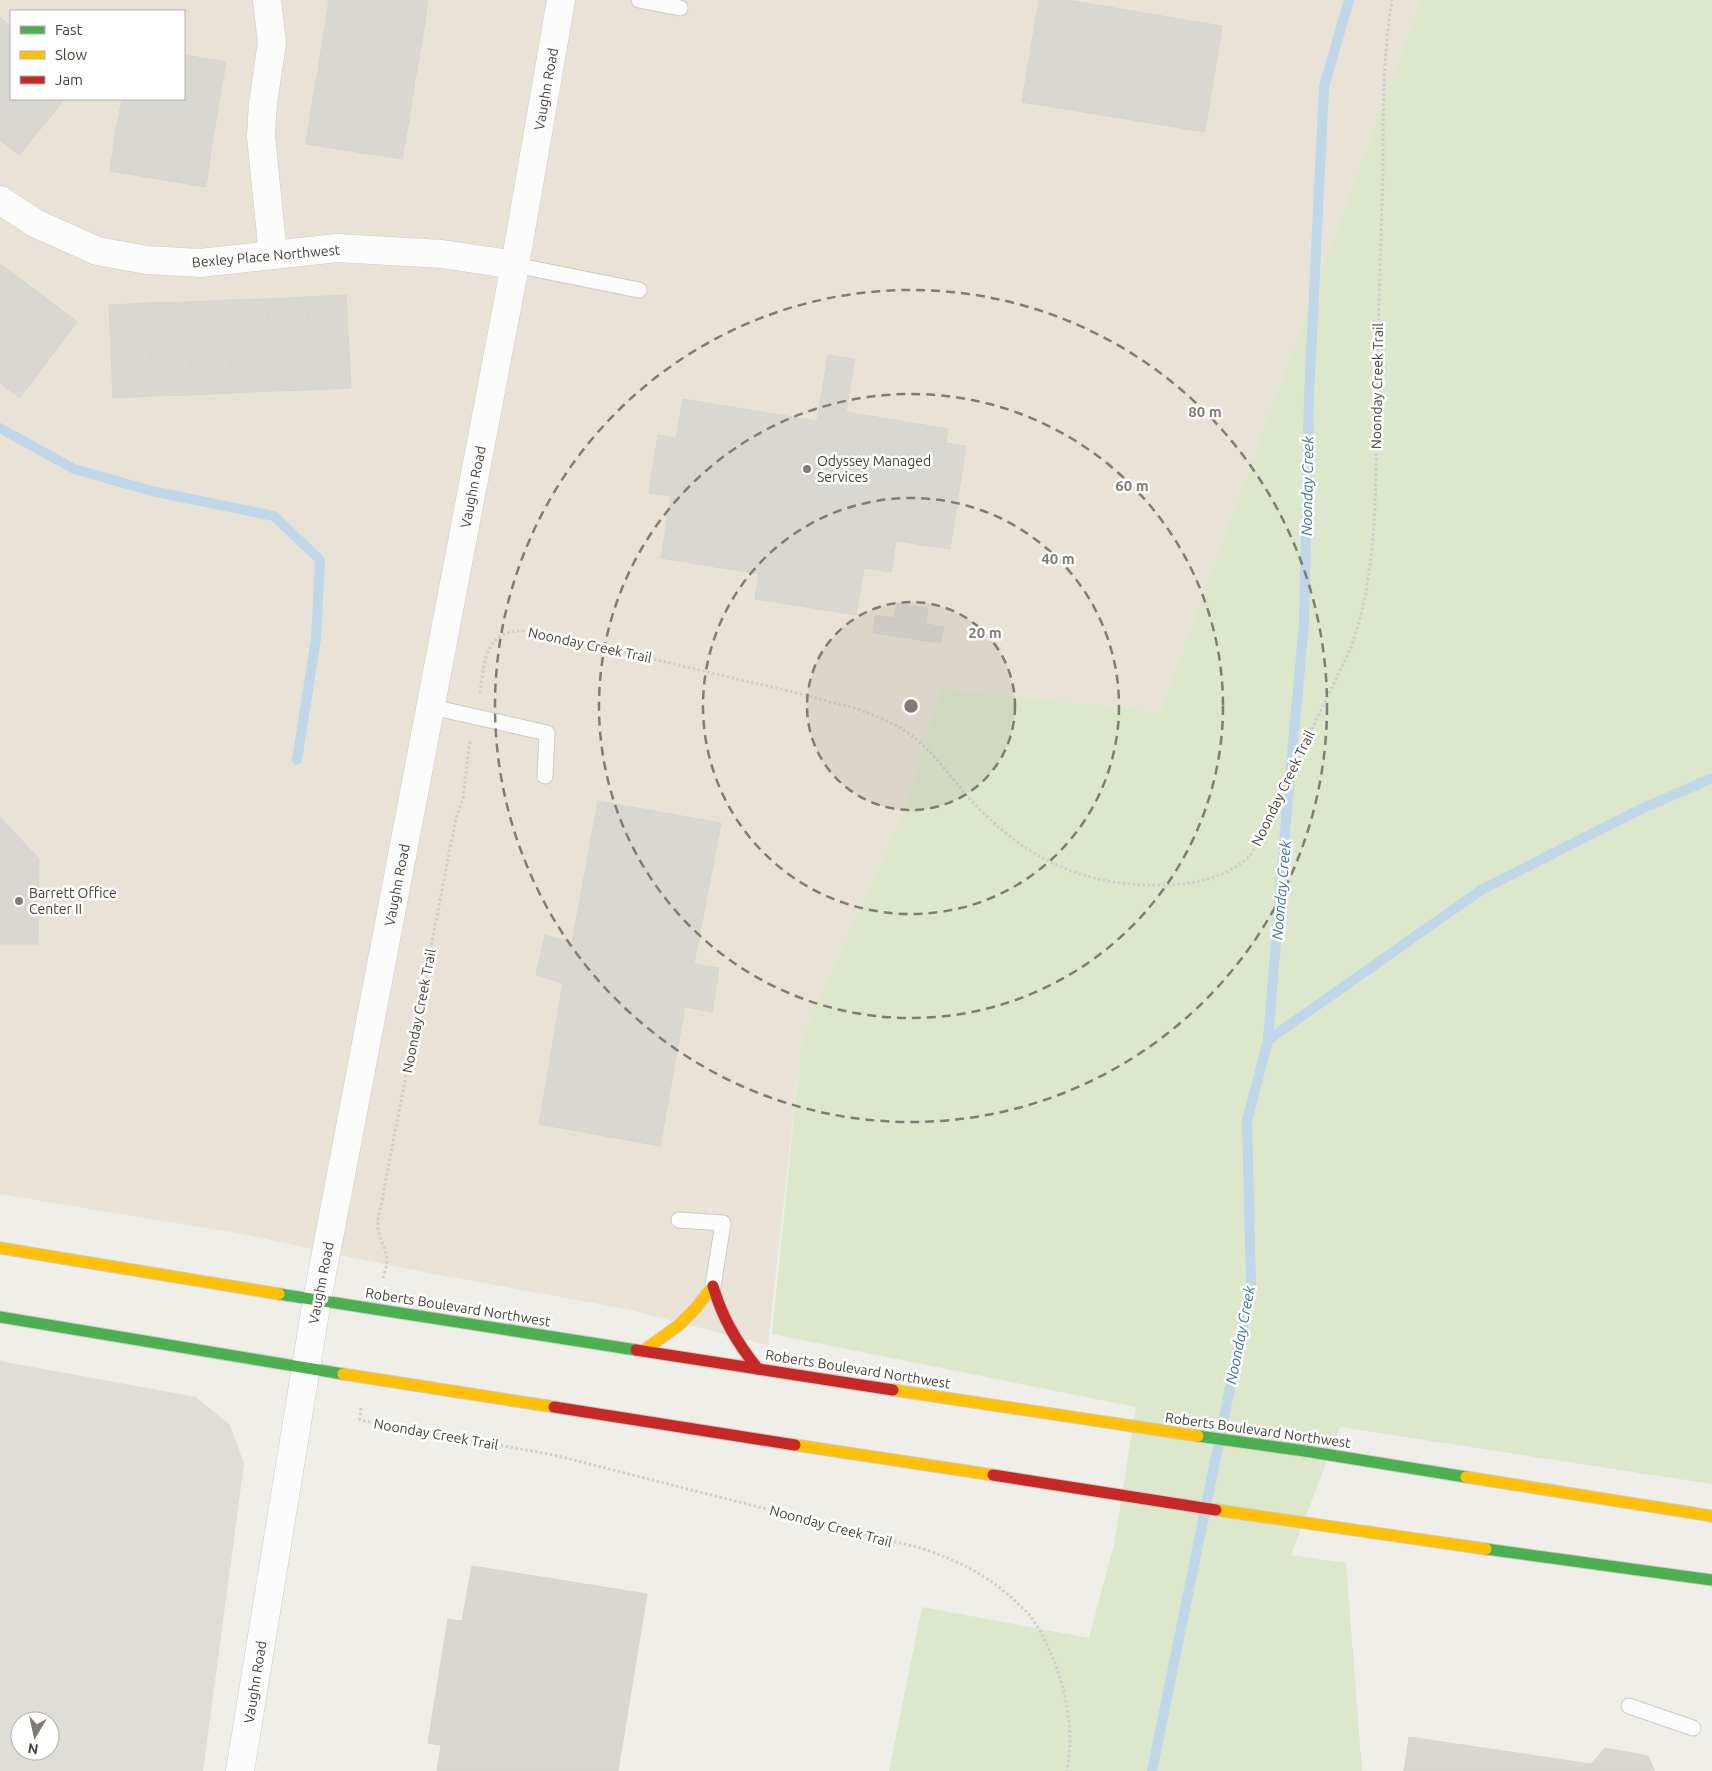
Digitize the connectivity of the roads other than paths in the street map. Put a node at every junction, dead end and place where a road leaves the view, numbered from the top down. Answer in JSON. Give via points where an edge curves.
{"nodes":[{"id":1,"x":267,"y":0,"type":"edge"},
{"id":2,"x":561,"y":0,"type":"edge"},
{"id":3,"x":639,"y":0,"type":"edge"},
{"id":4,"x":680,"y":8,"type":"dead end"},
{"id":5,"x":0,"y":200,"type":"edge"},
{"id":6,"x":273,"y":255,"type":"junction"},
{"id":7,"x":515,"y":266,"type":"junction"},
{"id":8,"x":639,"y":290,"type":"dead end"},
{"id":9,"x":432,"y":707,"type":"junction"},
{"id":10,"x":545,"y":776,"type":"dead end"},
{"id":11,"x":679,"y":1220,"type":"dead end"},
{"id":12,"x":0,"y":1248,"type":"edge"},
{"id":13,"x":713,"y":1286,"type":"junction"},
{"id":14,"x":317,"y":1300,"type":"junction"},
{"id":15,"x":0,"y":1317,"type":"edge"},
{"id":16,"x":643,"y":1351,"type":"junction"},
{"id":17,"x":305,"y":1368,"type":"junction"},
{"id":18,"x":758,"y":1369,"type":"junction"},
{"id":19,"x":1712,"y":1516,"type":"edge"},
{"id":20,"x":1712,"y":1580,"type":"edge"},
{"id":21,"x":1629,"y":1706,"type":"dead end"},
{"id":22,"x":1694,"y":1728,"type":"dead end"},
{"id":23,"x":240,"y":1771,"type":"edge"}],
"edges":[{"from":1,"to":6,"type":"street","via":[[272,43],[261,136]]},
{"from":2,"to":7,"type":"street","name":"Vaughn Road"},
{"from":3,"to":4,"type":"lane"},
{"from":5,"to":6,"type":"street","name":"Bexley Place Northwest","via":[[35,223],[97,250],[147,260],[200,263]]},
{"from":6,"to":7,"type":"street","name":"Bexley Place Northwest","via":[[337,248],[442,254]]},
{"from":7,"to":8,"type":"lane"},
{"from":7,"to":9,"type":"street","name":"Vaughn Road"},
{"from":9,"to":10,"type":"lane","via":[[547,733]]},
{"from":9,"to":14,"type":"street","name":"Vaughn Road"},
{"from":11,"to":13,"type":"lane","via":[[723,1223]]},
{"from":12,"to":14,"type":"street","name":"Roberts Boulevard Northwest"},
{"from":13,"to":16,"type":"street","via":[[679,1325]]},
{"from":13,"to":18,"type":"street","via":[[727,1327]]},
{"from":14,"to":16,"type":"street","name":"Roberts Boulevard Northwest"},
{"from":14,"to":17,"type":"street","name":"Vaughn Road"},
{"from":15,"to":17,"type":"street"},
{"from":16,"to":18,"type":"street","name":"Roberts Boulevard Northwest"},
{"from":17,"to":20,"type":"street","via":[[1291,1522]]},
{"from":17,"to":23,"type":"street","name":"Vaughn Road"},
{"from":18,"to":19,"type":"street","name":"Roberts Boulevard Northwest"},
{"from":21,"to":22,"type":"lane"}]}
